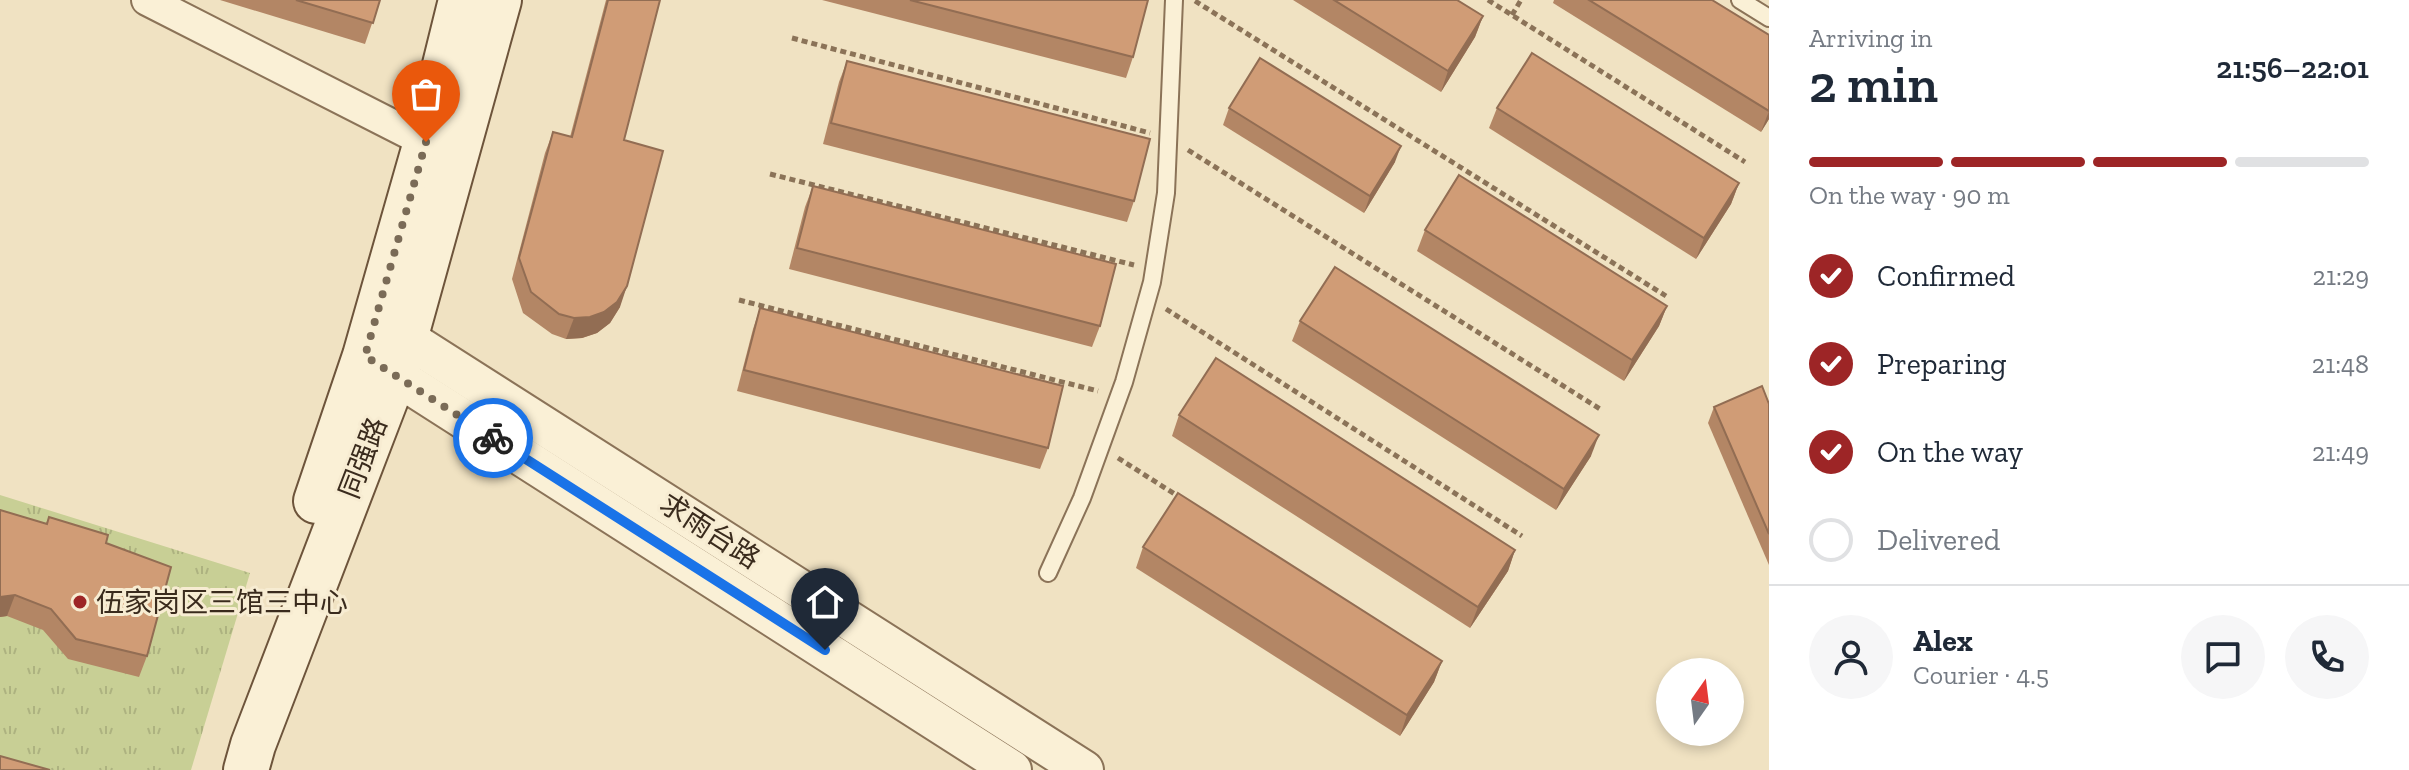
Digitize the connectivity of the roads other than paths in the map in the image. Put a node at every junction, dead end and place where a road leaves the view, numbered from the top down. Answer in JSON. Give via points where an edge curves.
{"nodes":[{"id":1,"x":147,"y":0,"type":"edge"},
{"id":2,"x":461,"y":0,"type":"edge"},
{"id":3,"x":499,"y":0,"type":"edge"},
{"id":4,"x":1174,"y":0,"type":"edge"},
{"id":5,"x":1740,"y":0,"type":"edge"},
{"id":6,"x":1769,"y":18,"type":"edge"},
{"id":7,"x":426,"y":142,"type":"junction"},
{"id":8,"x":385,"y":346,"type":"junction"},
{"id":9,"x":1048,"y":573,"type":"dead end"},
{"id":10,"x":226,"y":770,"type":"edge"},
{"id":11,"x":246,"y":770,"type":"edge"},
{"id":12,"x":1012,"y":770,"type":"edge"},
{"id":13,"x":1084,"y":770,"type":"edge"}],
"edges":[{"from":1,"to":7,"type":"street"},
{"from":2,"to":7,"type":"main road","name":"同强路"},
{"from":3,"to":8,"type":"main road","name":"同强路"},
{"from":4,"to":9,"type":"lane","via":[[1166,193],[1148,298],[1101,447]]},
{"from":5,"to":6,"type":"lane"},
{"from":7,"to":8,"type":"main road","name":"同强路"},
{"from":8,"to":10,"type":"main road","name":"同强路"},
{"from":8,"to":11,"type":"main road","name":"同强路"},
{"from":8,"to":12,"type":"street","name":"求雨台路"},
{"from":8,"to":13,"type":"street","name":"求雨台路"}]}
